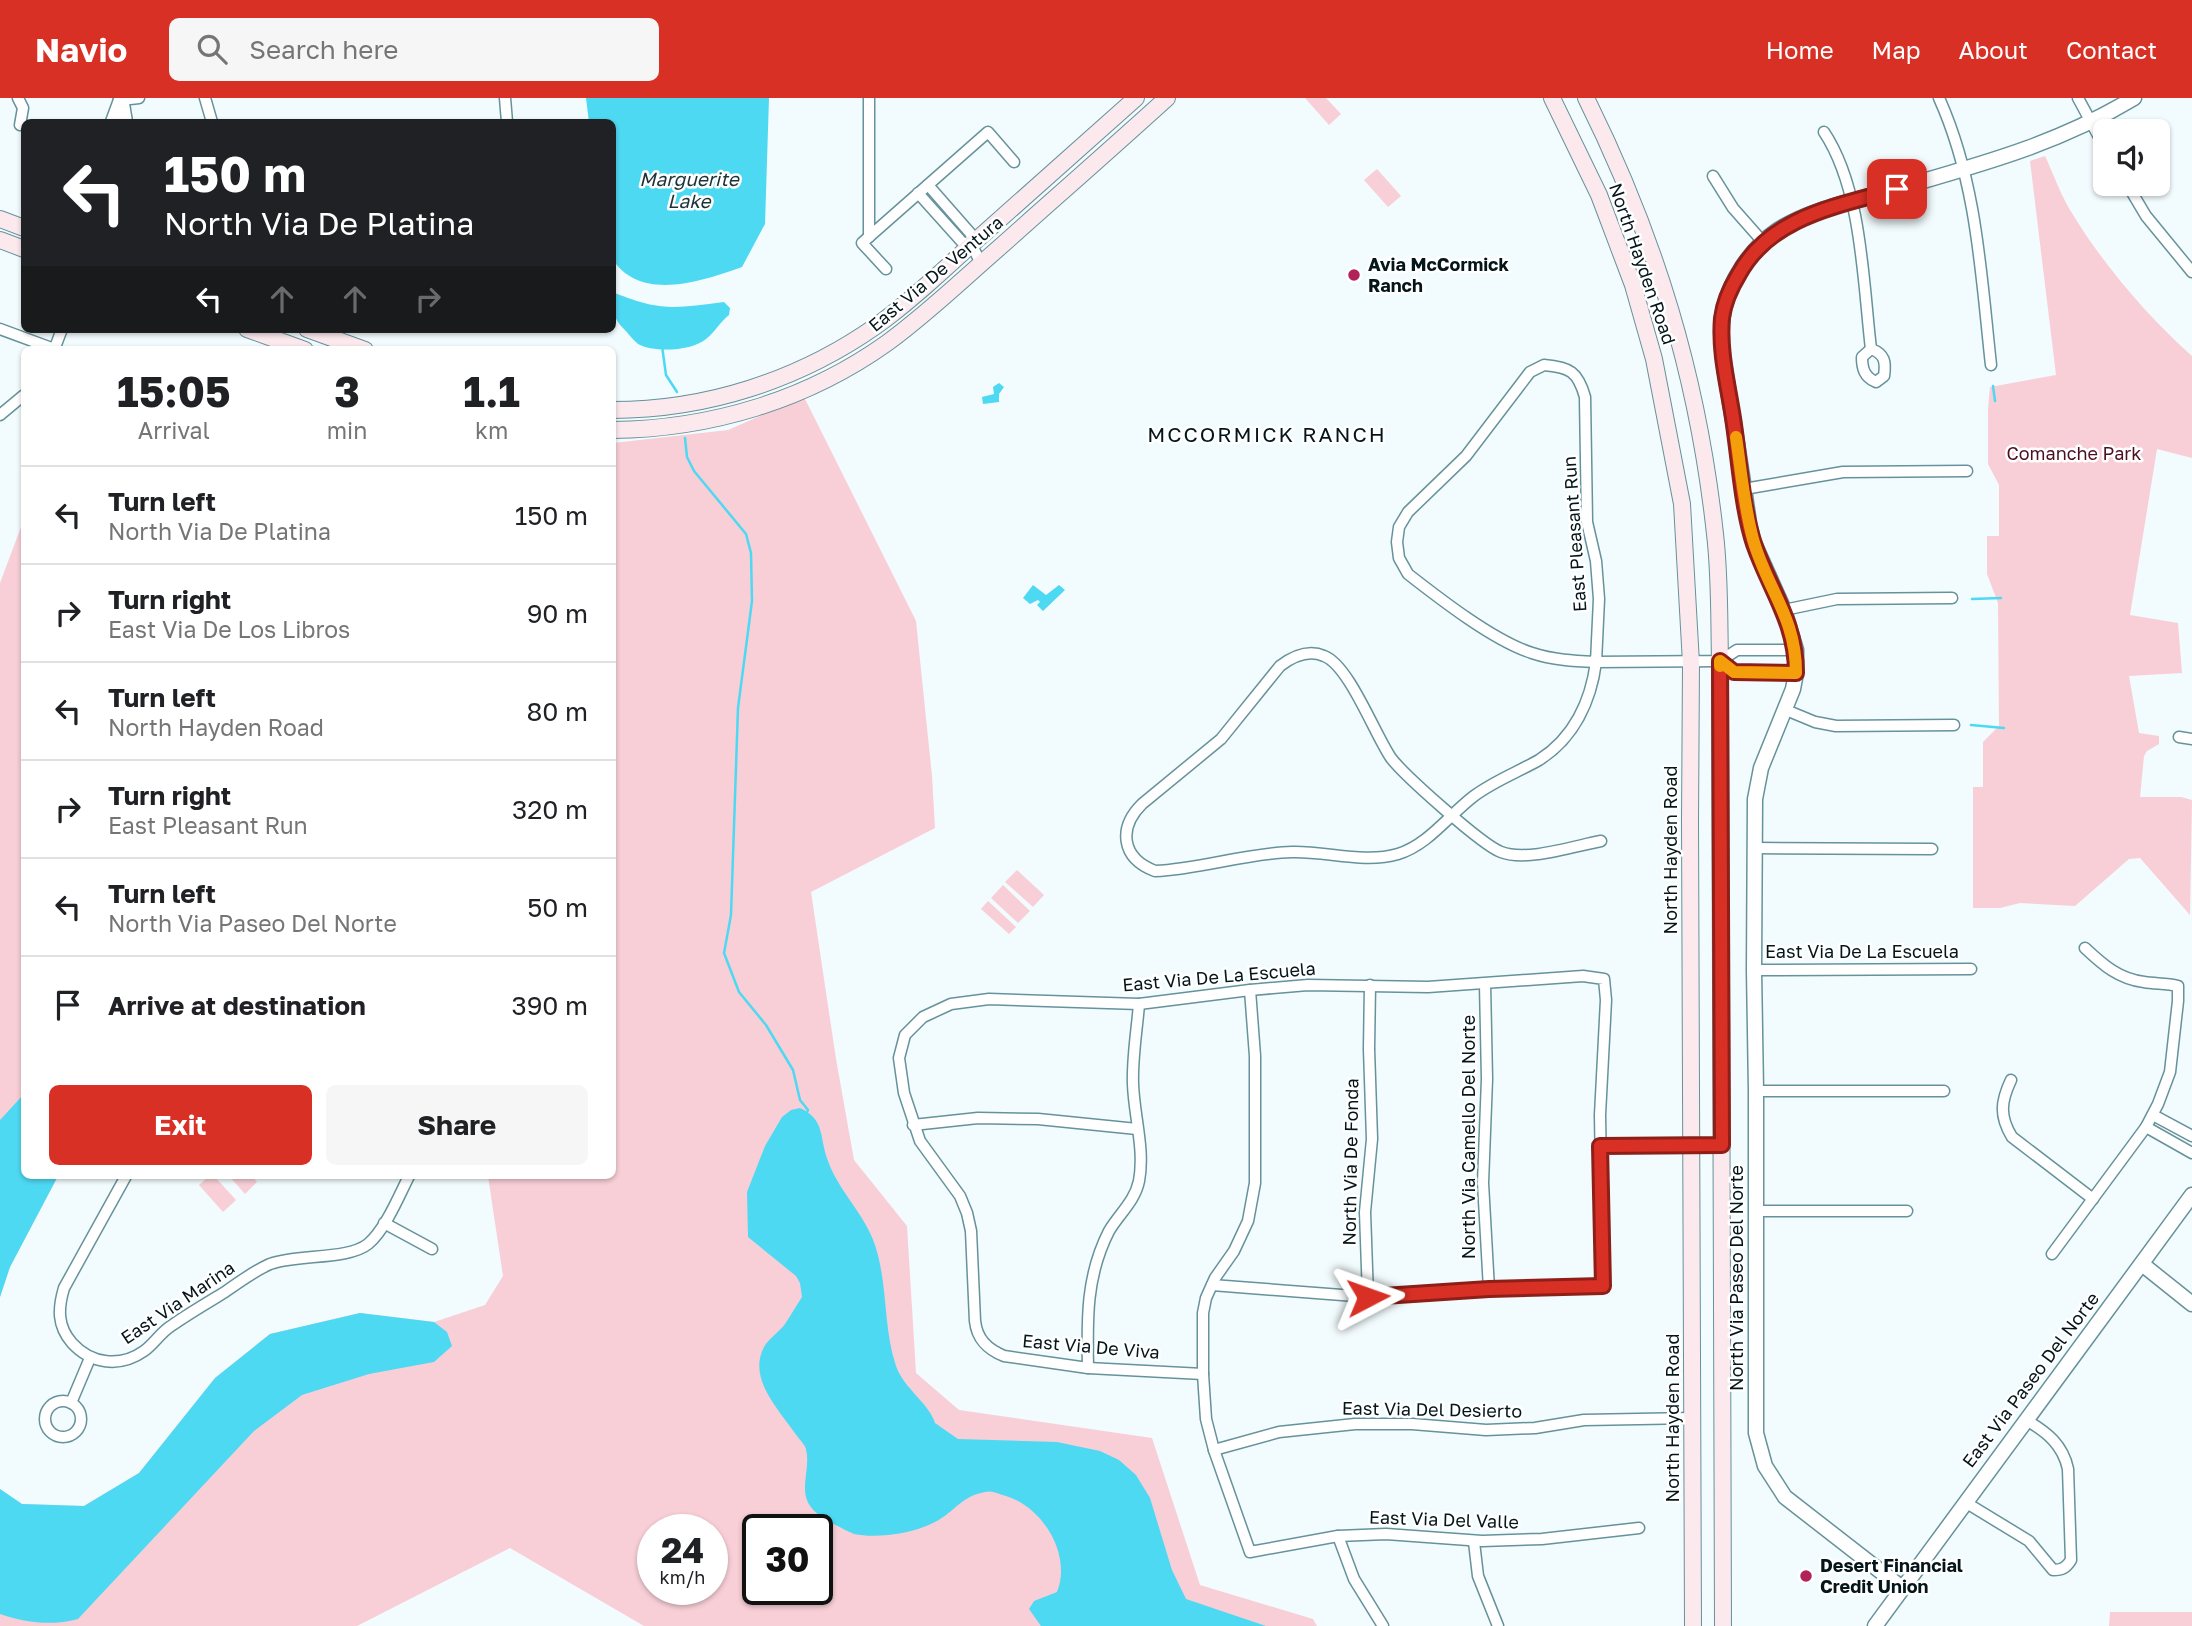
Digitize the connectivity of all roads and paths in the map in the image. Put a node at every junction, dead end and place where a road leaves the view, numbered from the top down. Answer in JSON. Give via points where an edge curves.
{"nodes":[{"id":1,"x":19,"y":98,"type":"edge"},
{"id":2,"x":139,"y":98,"type":"edge"},
{"id":3,"x":205,"y":98,"type":"edge"},
{"id":4,"x":505,"y":98,"type":"edge"},
{"id":5,"x":869,"y":98,"type":"edge"},
{"id":6,"x":1136,"y":98,"type":"edge"},
{"id":7,"x":1167,"y":98,"type":"edge"},
{"id":8,"x":1552,"y":98,"type":"edge"},
{"id":9,"x":1586,"y":98,"type":"edge"},
{"id":10,"x":1939,"y":98,"type":"edge"},
{"id":11,"x":2078,"y":98,"type":"edge"},
{"id":12,"x":2134,"y":98,"type":"edge"},
{"id":13,"x":121,"y":99,"type":"edge"},
{"id":14,"x":21,"y":119,"type":"edge"},
{"id":15,"x":21,"y":119,"type":"edge"},
{"id":16,"x":114,"y":119,"type":"edge"},
{"id":17,"x":124,"y":119,"type":"edge"},
{"id":18,"x":211,"y":119,"type":"edge"},
{"id":19,"x":507,"y":119,"type":"edge"},
{"id":20,"x":2090,"y":123,"type":"junction"},
{"id":21,"x":20,"y":125,"type":"dead end"},
{"id":22,"x":2093,"y":128,"type":"edge"},
{"id":23,"x":1824,"y":132,"type":"dead end"},
{"id":24,"x":1014,"y":162,"type":"dead end"},
{"id":25,"x":1964,"y":169,"type":"junction"},
{"id":26,"x":1713,"y":176,"type":"dead end"},
{"id":27,"x":928,"y":185,"type":"junction"},
{"id":28,"x":918,"y":193,"type":"junction"},
{"id":29,"x":2134,"y":196,"type":"edge"},
{"id":30,"x":1852,"y":202,"type":"junction"},
{"id":31,"x":0,"y":219,"type":"edge"},
{"id":32,"x":21,"y":227,"type":"edge"},
{"id":33,"x":869,"y":237,"type":"junction"},
{"id":34,"x":0,"y":240,"type":"edge"},
{"id":35,"x":1763,"y":242,"type":"junction"},
{"id":36,"x":972,"y":245,"type":"junction"},
{"id":37,"x":21,"y":248,"type":"edge"},
{"id":38,"x":981,"y":264,"type":"junction"},
{"id":39,"x":886,"y":269,"type":"dead end"},
{"id":40,"x":2192,"y":272,"type":"edge"},
{"id":41,"x":0,"y":329,"type":"edge"},
{"id":42,"x":258,"y":333,"type":"edge"},
{"id":43,"x":318,"y":333,"type":"edge"},
{"id":44,"x":45,"y":346,"type":"edge"},
{"id":45,"x":294,"y":346,"type":"edge"},
{"id":46,"x":354,"y":346,"type":"edge"},
{"id":47,"x":1871,"y":349,"type":"dead end"},
{"id":48,"x":1991,"y":365,"type":"dead end"},
{"id":49,"x":21,"y":398,"type":"edge"},
{"id":50,"x":616,"y":410,"type":"edge"},
{"id":51,"x":0,"y":415,"type":"edge"},
{"id":52,"x":616,"y":430,"type":"edge"},
{"id":53,"x":1967,"y":471,"type":"dead end"},
{"id":54,"x":1744,"y":489,"type":"junction"},
{"id":55,"x":1952,"y":598,"type":"dead end"},
{"id":56,"x":1784,"y":610,"type":"junction"},
{"id":57,"x":1796,"y":650,"type":"junction"},
{"id":58,"x":1720,"y":661,"type":"junction"},
{"id":59,"x":1596,"y":662,"type":"junction"},
{"id":60,"x":1692,"y":663,"type":"junction"},
{"id":61,"x":1796,"y":673,"type":"junction"},
{"id":62,"x":1786,"y":710,"type":"junction"},
{"id":63,"x":1954,"y":725,"type":"dead end"},
{"id":64,"x":2179,"y":737,"type":"dead end"},
{"id":65,"x":2192,"y":739,"type":"edge"},
{"id":66,"x":1452,"y":814,"type":"junction"},
{"id":67,"x":1601,"y":841,"type":"dead end"},
{"id":68,"x":1755,"y":848,"type":"junction"},
{"id":69,"x":1932,"y":849,"type":"dead end"},
{"id":70,"x":2085,"y":948,"type":"dead end"},
{"id":71,"x":1971,"y":969,"type":"dead end"},
{"id":72,"x":1754,"y":970,"type":"junction"},
{"id":73,"x":1485,"y":984,"type":"junction"},
{"id":74,"x":1370,"y":985,"type":"junction"},
{"id":75,"x":1250,"y":990,"type":"junction"},
{"id":76,"x":1139,"y":1004,"type":"junction"},
{"id":77,"x":2011,"y":1080,"type":"dead end"},
{"id":78,"x":1756,"y":1091,"type":"junction"},
{"id":79,"x":1944,"y":1091,"type":"dead end"},
{"id":80,"x":2153,"y":1115,"type":"junction"},
{"id":81,"x":913,"y":1125,"type":"junction"},
{"id":82,"x":2146,"y":1127,"type":"junction"},
{"id":83,"x":1137,"y":1129,"type":"junction"},
{"id":84,"x":2192,"y":1136,"type":"edge"},
{"id":85,"x":1691,"y":1145,"type":"junction"},
{"id":86,"x":1722,"y":1145,"type":"junction"},
{"id":87,"x":1600,"y":1146,"type":"junction"},
{"id":88,"x":2192,"y":1153,"type":"edge"},
{"id":89,"x":124,"y":1179,"type":"edge"},
{"id":90,"x":407,"y":1179,"type":"edge"},
{"id":91,"x":2192,"y":1195,"type":"edge"},
{"id":92,"x":2093,"y":1199,"type":"junction"},
{"id":93,"x":1755,"y":1211,"type":"junction"},
{"id":94,"x":1907,"y":1211,"type":"dead end"},
{"id":95,"x":384,"y":1223,"type":"junction"},
{"id":96,"x":432,"y":1249,"type":"dead end"},
{"id":97,"x":2052,"y":1254,"type":"dead end"},
{"id":98,"x":2142,"y":1264,"type":"junction"},
{"id":99,"x":1212,"y":1285,"type":"junction"},
{"id":100,"x":1489,"y":1289,"type":"junction"},
{"id":101,"x":1368,"y":1297,"type":"junction"},
{"id":102,"x":2192,"y":1304,"type":"edge"},
{"id":103,"x":90,"y":1358,"type":"junction"},
{"id":104,"x":1088,"y":1368,"type":"junction"},
{"id":105,"x":1203,"y":1374,"type":"junction"},
{"id":106,"x":71,"y":1403,"type":"dead end"},
{"id":107,"x":1693,"y":1418,"type":"junction"},
{"id":108,"x":2026,"y":1420,"type":"junction"},
{"id":109,"x":1214,"y":1450,"type":"junction"},
{"id":110,"x":1965,"y":1502,"type":"junction"},
{"id":111,"x":1639,"y":1528,"type":"dead end"},
{"id":112,"x":1338,"y":1536,"type":"junction"},
{"id":113,"x":1474,"y":1542,"type":"junction"},
{"id":114,"x":1902,"y":1588,"type":"junction"},
{"id":115,"x":1383,"y":1626,"type":"edge"},
{"id":116,"x":1497,"y":1626,"type":"edge"},
{"id":117,"x":1693,"y":1626,"type":"edge"},
{"id":118,"x":1723,"y":1626,"type":"edge"},
{"id":119,"x":1875,"y":1626,"type":"edge"}],
"edges":[{"from":1,"to":15,"type":"street"},
{"from":2,"to":13,"type":"street"},
{"from":3,"to":18,"type":"street"},
{"from":4,"to":19,"type":"street"},
{"from":5,"to":33,"type":"street"},
{"from":6,"to":36,"type":"main road","name":"East Via De Ventura"},
{"from":7,"to":38,"type":"main road","name":"East Via De Ventura"},
{"from":8,"to":60,"type":"main road","name":"North Hayden Road","via":[[1612,225],[1654,359],[1682,504]]},
{"from":9,"to":58,"type":"main road","name":"North Hayden Road","via":[[1646,232],[1675,318],[1699,421],[1715,536]]},
{"from":10,"to":25,"type":"street"},
{"from":11,"to":20,"type":"street"},
{"from":12,"to":20,"type":"street","name":"North Via Paseo Del Norte"},
{"from":13,"to":16,"type":"street"},
{"from":13,"to":17,"type":"street"},
{"from":14,"to":21,"type":"street"},
{"from":20,"to":22,"type":"street"},
{"from":20,"to":25,"type":"street","name":"North Via Paseo Del Norte"},
{"from":23,"to":30,"type":"street","via":[[1837,151]]},
{"from":24,"to":27,"type":"street","via":[[988,132]]},
{"from":25,"to":30,"type":"street","name":"North Via Paseo Del Norte"},
{"from":25,"to":48,"type":"street"},
{"from":26,"to":35,"type":"street"},
{"from":27,"to":28,"type":"street"},
{"from":27,"to":36,"type":"street","via":[[971,234]]},
{"from":28,"to":33,"type":"street"},
{"from":28,"to":36,"type":"street","via":[[962,242]]},
{"from":29,"to":40,"type":"street"},
{"from":30,"to":35,"type":"street","name":"North Via Paseo Del Norte","via":[[1806,216]]},
{"from":30,"to":47,"type":"street"},
{"from":31,"to":32,"type":"main road"},
{"from":33,"to":39,"type":"street","via":[[862,243]]},
{"from":34,"to":37,"type":"main road"},
{"from":35,"to":54,"type":"street","name":"North Via Paseo Del Norte","via":[[1735,281],[1723,315],[1724,362]]},
{"from":36,"to":38,"type":"street"},
{"from":36,"to":50,"type":"main road","name":"East Via De Ventura","via":[[879,324],[797,371],[705,401]]},
{"from":38,"to":52,"type":"main road","name":"East Via De Ventura","via":[[887,343],[807,389],[702,422]]},
{"from":41,"to":44,"type":"street"},
{"from":42,"to":45,"type":"main road"},
{"from":43,"to":46,"type":"main road"},
{"from":49,"to":51,"type":"street"},
{"from":53,"to":54,"type":"street","via":[[1843,472]]},
{"from":54,"to":56,"type":"street","name":"North Via Paseo Del Norte","via":[[1753,541]]},
{"from":55,"to":56,"type":"street","via":[[1837,599]]},
{"from":56,"to":57,"type":"street","name":"North Via Paseo Del Norte"},
{"from":57,"to":58,"type":"street","name":"East Pleasant Run","via":[[1737,650]]},
{"from":57,"to":61,"type":"street","name":"North Via Paseo Del Norte"},
{"from":58,"to":60,"type":"street","name":"East Pleasant Run"},
{"from":58,"to":61,"type":"street","name":"East Pleasant Run","via":[[1734,672]]},
{"from":58,"to":86,"type":"main road","name":"North Hayden Road"},
{"from":59,"to":59,"type":"street","name":"East Pleasant Run","via":[[1600,599],[1587,522],[1586,397],[1572,372],[1544,365],[1530,372],[1466,456],[1408,512],[1399,527],[1399,558],[1408,574],[1500,640],[1560,660]]},
{"from":59,"to":60,"type":"street","name":"East Pleasant Run"},
{"from":59,"to":66,"type":"street","name":"East Pleasant Run","via":[[1593,687],[1581,716],[1554,748]]},
{"from":60,"to":85,"type":"main road","name":"North Hayden Road"},
{"from":61,"to":62,"type":"street","name":"North Via Paseo Del Norte"},
{"from":62,"to":63,"type":"street","via":[[1836,726]]},
{"from":62,"to":68,"type":"street","name":"North Via Paseo Del Norte","via":[[1757,783]]},
{"from":64,"to":65,"type":"street"},
{"from":66,"to":66,"type":"street","name":"East Pleasant Run","via":[[1392,759],[1340,668],[1325,656],[1309,653],[1280,666],[1222,739],[1142,804],[1126,829],[1127,843],[1139,862],[1155,871],[1293,852],[1377,858],[1396,855],[1412,849]]},
{"from":66,"to":67,"type":"street","name":"East Pleasant Run","via":[[1503,853],[1534,855]]},
{"from":68,"to":69,"type":"street"},
{"from":68,"to":72,"type":"street","name":"North Via Paseo Del Norte"},
{"from":70,"to":80,"type":"street","via":[[2118,975],[2178,986],[2169,1072]]},
{"from":71,"to":72,"type":"street","name":"East Via De La Escuela"},
{"from":72,"to":78,"type":"street","name":"North Via Paseo Del Norte"},
{"from":73,"to":74,"type":"street","name":"East Via De La Escuela"},
{"from":73,"to":87,"type":"street","name":"East Via De La Escuela","via":[[1583,976],[1604,979]]},
{"from":73,"to":100,"type":"street","name":"North Via Camello Del Norte","via":[[1483,1183]]},
{"from":74,"to":75,"type":"street","name":"East Via De La Escuela"},
{"from":74,"to":101,"type":"street","name":"North Via De Fonda","via":[[1372,1139],[1365,1212]]},
{"from":75,"to":76,"type":"street","name":"East Via De La Escuela"},
{"from":75,"to":99,"type":"street","via":[[1255,1183],[1248,1222]]},
{"from":76,"to":81,"type":"street","name":"East Via De La Escuela","via":[[989,999],[951,1004],[923,1017],[905,1035],[899,1058]]},
{"from":76,"to":83,"type":"street","via":[[1133,1082]]},
{"from":77,"to":92,"type":"street","via":[[2002,1109],[2012,1137]]},
{"from":78,"to":79,"type":"street"},
{"from":78,"to":93,"type":"street","name":"North Via Paseo Del Norte"},
{"from":80,"to":82,"type":"street"},
{"from":80,"to":84,"type":"street"},
{"from":81,"to":83,"type":"street","via":[[978,1118],[1038,1119]]},
{"from":81,"to":104,"type":"street","name":"East Via De Viva","via":[[967,1213],[976,1331],[981,1340],[1004,1356]]},
{"from":82,"to":88,"type":"street"},
{"from":82,"to":92,"type":"street"},
{"from":83,"to":104,"type":"street","via":[[1142,1164],[1138,1185],[1098,1254],[1089,1291]]},
{"from":85,"to":86,"type":"street"},
{"from":85,"to":87,"type":"street"},
{"from":85,"to":107,"type":"main road","name":"North Hayden Road"},
{"from":86,"to":118,"type":"main road","name":"North Hayden Road"},
{"from":87,"to":100,"type":"street","via":[[1603,1286]]},
{"from":89,"to":103,"type":"street","via":[[64,1288],[60,1304],[63,1329]]},
{"from":90,"to":95,"type":"street","name":"East Via Marina"},
{"from":91,"to":98,"type":"street","name":"East Via Paseo Del Norte"},
{"from":92,"to":97,"type":"street"},
{"from":93,"to":94,"type":"street"},
{"from":93,"to":114,"type":"street","name":"North Via Paseo Del Norte","via":[[1756,1433],[1761,1456],[1785,1497]]},
{"from":95,"to":96,"type":"street"},
{"from":95,"to":103,"type":"street","name":"East Via Marina","via":[[374,1238],[357,1250],[285,1260],[255,1272],[169,1327],[132,1357],[109,1362]]},
{"from":98,"to":102,"type":"street"},
{"from":98,"to":108,"type":"street","name":"East Via Paseo Del Norte"},
{"from":99,"to":101,"type":"street"},
{"from":99,"to":105,"type":"street","via":[[1203,1313]]},
{"from":100,"to":101,"type":"street"},
{"from":103,"to":106,"type":"street"},
{"from":104,"to":105,"type":"street","name":"East Via De Viva"},
{"from":105,"to":109,"type":"street"},
{"from":107,"to":109,"type":"street","name":"East Via Del Desierto","via":[[1584,1420],[1486,1430],[1355,1424],[1279,1432]]},
{"from":107,"to":117,"type":"main road","name":"North Hayden Road"},
{"from":108,"to":110,"type":"street","name":"East Via Paseo Del Norte"},
{"from":108,"to":110,"type":"street","via":[[2051,1437],[2066,1457],[2071,1560],[2067,1566],[2053,1570],[2029,1541]]},
{"from":109,"to":112,"type":"street","name":"East Via Del Valle","via":[[1250,1552]]},
{"from":110,"to":114,"type":"street","name":"East Via Paseo Del Norte"},
{"from":111,"to":113,"type":"street","name":"East Via Del Valle"},
{"from":112,"to":113,"type":"street","name":"East Via Del Valle","via":[[1386,1534]]},
{"from":112,"to":115,"type":"street","via":[[1354,1579]]},
{"from":113,"to":116,"type":"street","via":[[1478,1576]]},
{"from":114,"to":119,"type":"street","name":"East Via Paseo Del Norte"}]}
